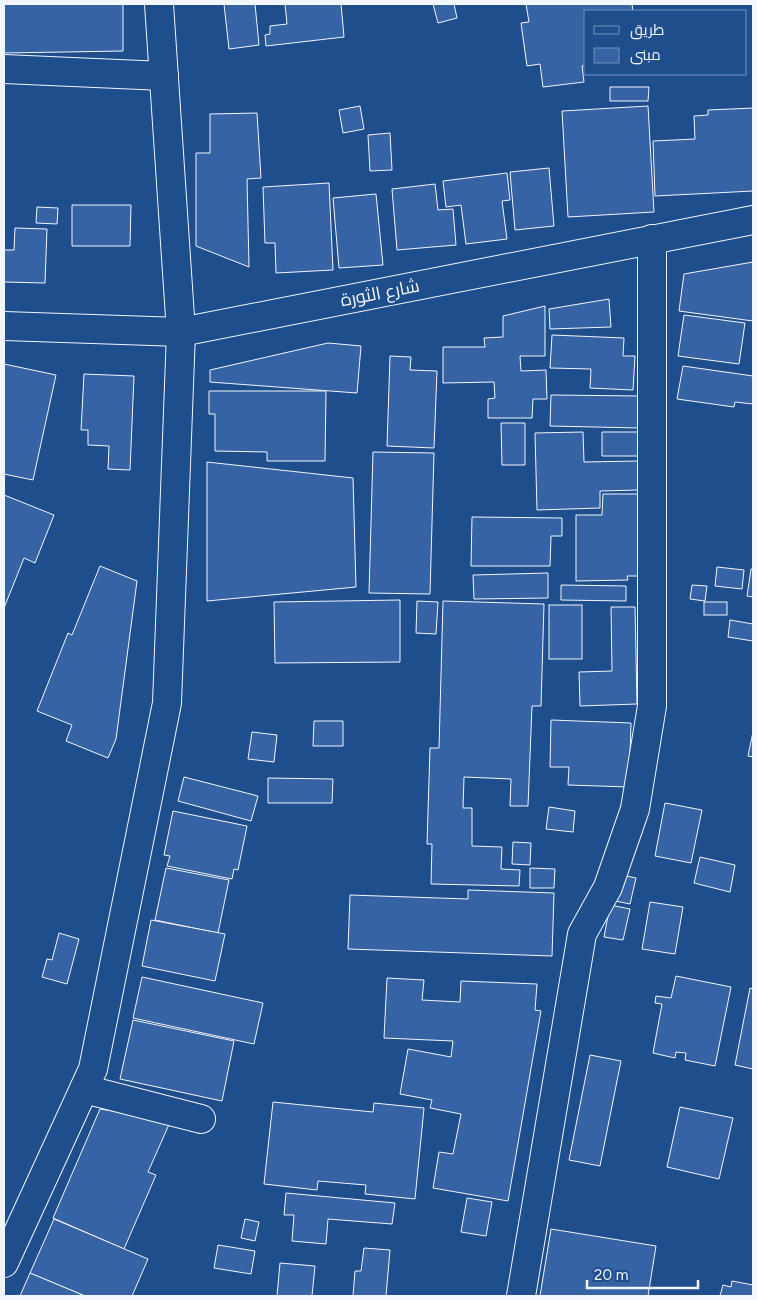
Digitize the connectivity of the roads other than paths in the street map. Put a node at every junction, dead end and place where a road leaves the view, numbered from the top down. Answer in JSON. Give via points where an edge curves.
{"nodes":[{"id":1,"x":159,"y":4,"type":"edge"},
{"id":2,"x":4,"y":69,"type":"edge"},
{"id":3,"x":164,"y":76,"type":"junction"},
{"id":4,"x":753,"y":220,"type":"edge"},
{"id":5,"x":652,"y":239,"type":"junction"},
{"id":6,"x":4,"y":326,"type":"edge"},
{"id":7,"x":181,"y":332,"type":"junction"},
{"id":8,"x":84,"y":1089,"type":"junction"},
{"id":9,"x":202,"y":1119,"type":"dead end"},
{"id":10,"x":4,"y":1263,"type":"edge"},
{"id":11,"x":521,"y":1296,"type":"edge"}],
"edges":[{"from":1,"to":3,"type":"street"},
{"from":2,"to":3,"type":"street"},
{"from":3,"to":7,"type":"street"},
{"from":4,"to":5,"type":"street","name":"شارع الثورة"},
{"from":5,"to":7,"type":"street","name":"شارع الثورة"},
{"from":5,"to":11,"type":"street","via":[[652,706],[636,809],[608,887],[582,934]]},
{"from":6,"to":7,"type":"street","name":"شارع الثورة"},
{"from":7,"to":8,"type":"street","via":[[167,703],[93,1069]]},
{"from":8,"to":9,"type":"street"},
{"from":8,"to":10,"type":"street"}]}
